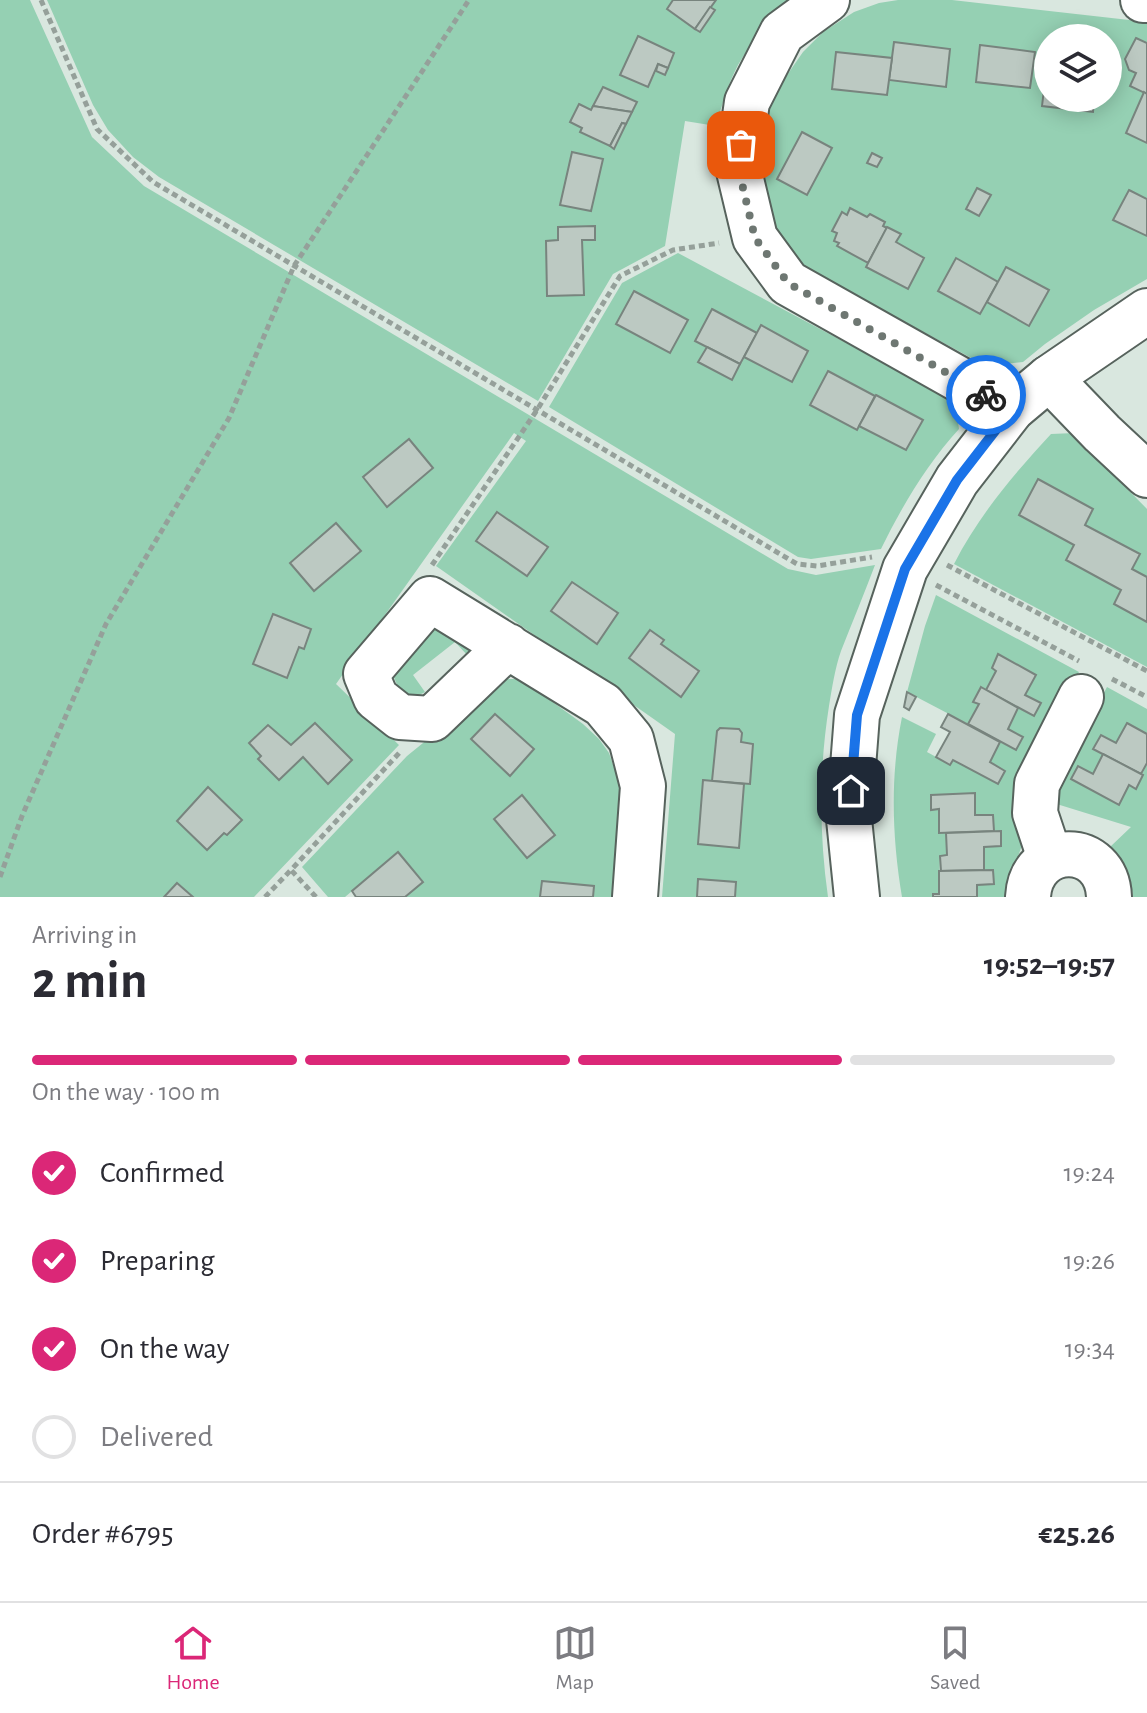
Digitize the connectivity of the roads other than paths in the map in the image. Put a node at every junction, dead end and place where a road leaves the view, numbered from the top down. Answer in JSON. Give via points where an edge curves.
{"nodes":[{"id":1,"x":827,"y":0,"type":"edge"},
{"id":2,"x":1147,"y":311,"type":"edge"},
{"id":3,"x":1049,"y":378,"type":"junction"},
{"id":4,"x":1012,"y":409,"type":"junction"},
{"id":5,"x":1147,"y":475,"type":"edge"},
{"id":6,"x":508,"y":646,"type":"junction"},
{"id":7,"x":1092,"y":680,"type":"road end"},
{"id":8,"x":1050,"y":858,"type":"junction"},
{"id":9,"x":635,"y":897,"type":"edge"},
{"id":10,"x":857,"y":897,"type":"edge"},
{"id":11,"x":1028,"y":897,"type":"edge"},
{"id":12,"x":1109,"y":897,"type":"edge"}],
"edges":[{"from":1,"to":4,"type":"street","via":[[782,33],[747,102],[738,167],[755,238],[788,283]]},
{"from":2,"to":3,"type":"street"},
{"from":3,"to":4,"type":"street"},
{"from":3,"to":5,"type":"street"},
{"from":4,"to":10,"type":"street","via":[[957,480],[905,569],[857,715],[849,819]]},
{"from":6,"to":6,"type":"street","via":[[430,599],[366,674],[376,698],[400,717],[432,719]]},
{"from":6,"to":9,"type":"street","via":[[603,705],[631,739],[643,786]]},
{"from":7,"to":8,"type":"street","via":[[1037,784],[1035,813]]},
{"from":8,"to":11,"type":"street","via":[[1035,871]]},
{"from":8,"to":12,"type":"street","via":[[1068,854],[1093,863],[1103,873]]}]}
